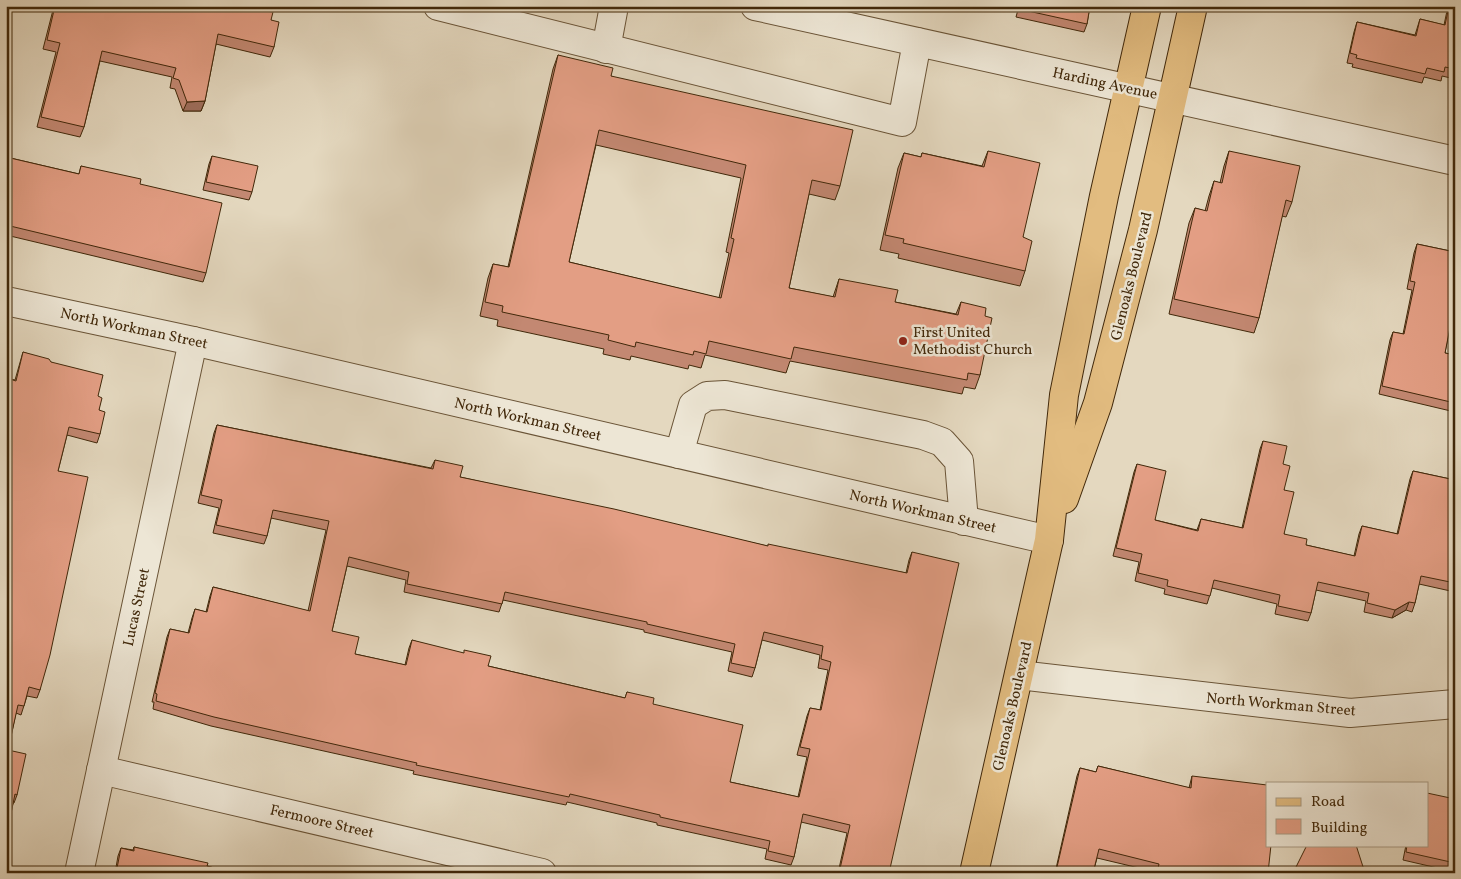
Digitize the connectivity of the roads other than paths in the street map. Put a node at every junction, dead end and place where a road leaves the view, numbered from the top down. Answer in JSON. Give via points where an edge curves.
{"nodes":[{"id":1,"x":438,"y":6,"type":"edge"},
{"id":2,"x":614,"y":6,"type":"edge"},
{"id":3,"x":755,"y":6,"type":"edge"},
{"id":4,"x":1147,"y":6,"type":"edge"},
{"id":5,"x":1193,"y":6,"type":"edge"},
{"id":6,"x":917,"y":42,"type":"junction"},
{"id":7,"x":606,"y":49,"type":"junction"},
{"id":8,"x":1128,"y":88,"type":"junction"},
{"id":9,"x":1173,"y":98,"type":"junction"},
{"id":10,"x":1455,"y":161,"type":"edge"},
{"id":11,"x":6,"y":301,"type":"edge"},
{"id":12,"x":193,"y":341,"type":"junction"},
{"id":13,"x":679,"y":454,"type":"junction"},
{"id":14,"x":964,"y":521,"type":"junction"},
{"id":15,"x":1050,"y":540,"type":"junction"},
{"id":16,"x":1019,"y":676,"type":"junction"},
{"id":17,"x":1455,"y":704,"type":"edge"},
{"id":18,"x":101,"y":770,"type":"junction"},
{"id":19,"x":79,"y":873,"type":"edge"},
{"id":20,"x":542,"y":873,"type":"edge"},
{"id":21,"x":974,"y":873,"type":"edge"}],
"edges":[{"from":1,"to":7,"type":"street"},
{"from":2,"to":7,"type":"street"},
{"from":3,"to":6,"type":"street","name":"Harding Avenue"},
{"from":4,"to":8,"type":"main road","name":"Glenoaks Boulevard"},
{"from":5,"to":9,"type":"main road","name":"Glenoaks Boulevard"},
{"from":6,"to":7,"type":"street","via":[[902,122]]},
{"from":6,"to":8,"type":"street","name":"Harding Avenue"},
{"from":8,"to":9,"type":"street","name":"Harding Avenue"},
{"from":8,"to":15,"type":"main road","name":"Glenoaks Boulevard","via":[[1064,395]]},
{"from":9,"to":10,"type":"street","name":"Harding Avenue"},
{"from":9,"to":15,"type":"main road","name":"Glenoaks Boulevard","via":[[1098,403]]},
{"from":11,"to":12,"type":"street","name":"North Workman Street"},
{"from":12,"to":13,"type":"street","name":"North Workman Street"},
{"from":12,"to":18,"type":"street","name":"Lucas Street"},
{"from":13,"to":14,"type":"street","name":"North Workman Street"},
{"from":13,"to":14,"type":"street","via":[[693,405],[707,396],[725,396],[923,435],[942,442],[958,461]]},
{"from":14,"to":15,"type":"street","name":"North Workman Street"},
{"from":15,"to":16,"type":"main road","name":"Glenoaks Boulevard"},
{"from":16,"to":17,"type":"street","name":"North Workman Street","via":[[1350,713]]},
{"from":16,"to":21,"type":"main road","name":"Glenoaks Boulevard"},
{"from":18,"to":19,"type":"street","name":"Lucas Street"},
{"from":18,"to":20,"type":"street","name":"Fermoore Street"}]}
